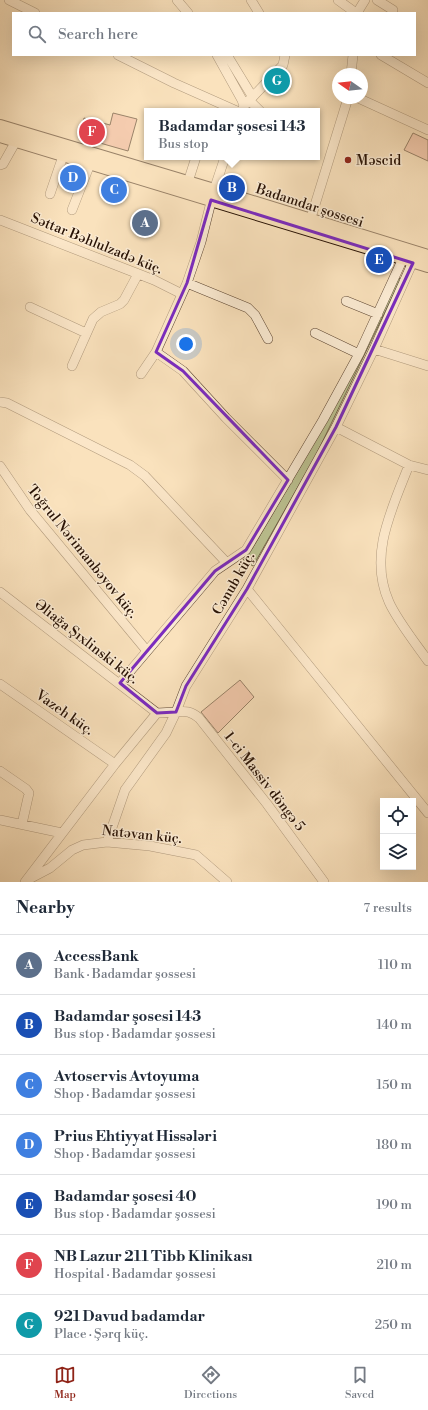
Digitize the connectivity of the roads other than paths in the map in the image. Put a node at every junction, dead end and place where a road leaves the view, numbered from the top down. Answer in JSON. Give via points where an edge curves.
{"nodes":[{"id":1,"x":9,"y":0,"type":"edge"},
{"id":2,"x":177,"y":0,"type":"edge"},
{"id":3,"x":251,"y":0,"type":"edge"},
{"id":4,"x":338,"y":0,"type":"edge"},
{"id":5,"x":365,"y":0,"type":"edge"},
{"id":6,"x":377,"y":0,"type":"edge"},
{"id":7,"x":393,"y":10,"type":"dead end"},
{"id":8,"x":33,"y":12,"type":"edge"},
{"id":9,"x":187,"y":12,"type":"edge"},
{"id":10,"x":258,"y":12,"type":"edge"},
{"id":11,"x":356,"y":12,"type":"edge"},
{"id":12,"x":358,"y":12,"type":"edge"},
{"id":13,"x":120,"y":56,"type":"edge"},
{"id":14,"x":218,"y":56,"type":"edge"},
{"id":15,"x":227,"y":56,"type":"edge"},
{"id":16,"x":285,"y":56,"type":"edge"},
{"id":17,"x":353,"y":56,"type":"edge"},
{"id":18,"x":383,"y":56,"type":"edge"},
{"id":19,"x":352,"y":68,"type":"edge"},
{"id":20,"x":428,"y":83,"type":"edge"},
{"id":21,"x":368,"y":103,"type":"edge"},
{"id":22,"x":346,"y":104,"type":"edge"},
{"id":23,"x":244,"y":105,"type":"edge"},
{"id":24,"x":0,"y":126,"type":"edge"},
{"id":25,"x":428,"y":130,"type":"edge"},
{"id":26,"x":0,"y":136,"type":"edge"},
{"id":27,"x":16,"y":141,"type":"junction"},
{"id":28,"x":63,"y":156,"type":"junction"},
{"id":29,"x":195,"y":160,"type":"edge"},
{"id":30,"x":224,"y":160,"type":"edge"},
{"id":31,"x":90,"y":164,"type":"junction"},
{"id":32,"x":0,"y":165,"type":"edge"},
{"id":33,"x":188,"y":182,"type":"junction"},
{"id":34,"x":50,"y":194,"type":"dead end"},
{"id":35,"x":212,"y":195,"type":"junction"},
{"id":36,"x":72,"y":210,"type":"dead end"},
{"id":37,"x":0,"y":220,"type":"edge"},
{"id":38,"x":310,"y":221,"type":"junction"},
{"id":39,"x":413,"y":257,"type":"edge"},
{"id":40,"x":428,"y":266,"type":"edge"},
{"id":41,"x":138,"y":274,"type":"junction"},
{"id":42,"x":187,"y":283,"type":"junction"},
{"id":43,"x":182,"y":294,"type":"junction"},
{"id":44,"x":346,"y":302,"type":"dead end"},
{"id":45,"x":30,"y":307,"type":"dead end"},
{"id":46,"x":378,"y":314,"type":"junction"},
{"id":47,"x":86,"y":333,"type":"junction"},
{"id":48,"x":315,"y":333,"type":"dead end"},
{"id":49,"x":268,"y":339,"type":"dead end"},
{"id":50,"x":374,"y":349,"type":"junction"},
{"id":51,"x":156,"y":352,"type":"junction"},
{"id":52,"x":359,"y":354,"type":"junction"},
{"id":53,"x":72,"y":366,"type":"dead end"},
{"id":54,"x":428,"y":366,"type":"edge"},
{"id":55,"x":141,"y":374,"type":"dead end"},
{"id":56,"x":0,"y":402,"type":"edge"},
{"id":57,"x":336,"y":427,"type":"junction"},
{"id":58,"x":409,"y":465,"type":"junction"},
{"id":59,"x":0,"y":466,"type":"edge"},
{"id":60,"x":428,"y":470,"type":"edge"},
{"id":61,"x":288,"y":480,"type":"junction"},
{"id":62,"x":226,"y":562,"type":"junction"},
{"id":63,"x":247,"y":589,"type":"junction"},
{"id":64,"x":0,"y":592,"type":"edge"},
{"id":65,"x":147,"y":651,"type":"junction"},
{"id":66,"x":428,"y":661,"type":"edge"},
{"id":67,"x":120,"y":683,"type":"junction"},
{"id":68,"x":0,"y":684,"type":"edge"},
{"id":69,"x":176,"y":712,"type":"junction"},
{"id":70,"x":157,"y":713,"type":"junction"},
{"id":71,"x":115,"y":764,"type":"junction"},
{"id":72,"x":0,"y":771,"type":"edge"},
{"id":73,"x":428,"y":813,"type":"edge"},
{"id":74,"x":0,"y":820,"type":"edge"},
{"id":75,"x":22,"y":824,"type":"junction"},
{"id":76,"x":62,"y":833,"type":"junction"},
{"id":77,"x":107,"y":842,"type":"junction"},
{"id":78,"x":27,"y":880,"type":"edge"},
{"id":79,"x":227,"y":882,"type":"edge"},
{"id":80,"x":324,"y":882,"type":"edge"}],
"edges":[{"from":1,"to":8,"type":"street"},
{"from":2,"to":9,"type":"street"},
{"from":3,"to":10,"type":"street"},
{"from":4,"to":11,"type":"street"},
{"from":5,"to":12,"type":"street"},
{"from":6,"to":7,"type":"street"},
{"from":13,"to":23,"type":"street","via":[[174,83]]},
{"from":14,"to":23,"type":"street"},
{"from":15,"to":23,"type":"street"},
{"from":16,"to":23,"type":"street","via":[[284,65]]},
{"from":17,"to":19,"type":"street"},
{"from":18,"to":20,"type":"street"},
{"from":21,"to":25,"type":"street"},
{"from":22,"to":38,"type":"street"},
{"from":24,"to":33,"type":"main road","name":"Badamdar şossesi"},
{"from":26,"to":27,"type":"main road","name":"Badamdar şossesi"},
{"from":27,"to":28,"type":"main road","name":"Badamdar şossesi"},
{"from":27,"to":32,"type":"street"},
{"from":28,"to":31,"type":"main road","name":"Badamdar şossesi"},
{"from":28,"to":34,"type":"street"},
{"from":29,"to":33,"type":"street"},
{"from":30,"to":35,"type":"street"},
{"from":31,"to":35,"type":"main road","name":"Badamdar şossesi"},
{"from":31,"to":36,"type":"street"},
{"from":33,"to":35,"type":"main road","name":"Badamdar şossesi"},
{"from":35,"to":38,"type":"main road","name":"Badamdar şossesi"},
{"from":35,"to":39,"type":"main road","name":"Badamdar şossesi"},
{"from":35,"to":42,"type":"street","via":[[201,242]]},
{"from":37,"to":41,"type":"street","name":"Səttar Bəhlulzadə küç."},
{"from":38,"to":39,"type":"main road","name":"Badamdar şossesi"},
{"from":39,"to":40,"type":"main road","name":"Badamdar şossesi"},
{"from":39,"to":46,"type":"street","name":"Cənub küç."},
{"from":39,"to":50,"type":"street","name":"Cənub küç."},
{"from":41,"to":43,"type":"street","name":"Səttar Bəhlulzadə küç."},
{"from":41,"to":47,"type":"street","via":[[124,300],[101,312],[93,319]]},
{"from":42,"to":43,"type":"street"},
{"from":42,"to":49,"type":"street","via":[[248,308],[256,315]]},
{"from":43,"to":51,"type":"street"},
{"from":44,"to":46,"type":"street"},
{"from":45,"to":47,"type":"street"},
{"from":46,"to":52,"type":"street","name":"Cənub küç."},
{"from":47,"to":53,"type":"street"},
{"from":48,"to":52,"type":"street"},
{"from":50,"to":54,"type":"street"},
{"from":50,"to":57,"type":"street","name":"Cənub küç."},
{"from":51,"to":55,"type":"street"},
{"from":51,"to":61,"type":"street","via":[[183,371]]},
{"from":52,"to":61,"type":"street","name":"Cənub küç."},
{"from":56,"to":62,"type":"street","via":[[7,403],[130,465],[145,476]]},
{"from":57,"to":58,"type":"street"},
{"from":57,"to":63,"type":"street","name":"Cənub küç."},
{"from":58,"to":60,"type":"street"},
{"from":58,"to":66,"type":"street","via":[[386,525],[381,547],[381,568],[389,604]]},
{"from":59,"to":65,"type":"street","name":"Toğrul Nərimanbəyov küç.","via":[[30,510]]},
{"from":61,"to":62,"type":"street","name":"Cənub küç.","via":[[246,550]]},
{"from":62,"to":65,"type":"street","name":"Cənub küç.","via":[[215,571]]},
{"from":63,"to":69,"type":"street","name":"Cənub küç.","via":[[186,686]]},
{"from":63,"to":73,"type":"street"},
{"from":64,"to":67,"type":"street","name":"Əliağa Şıxlinski küç."},
{"from":65,"to":67,"type":"street","name":"Cənub küç."},
{"from":67,"to":70,"type":"street","name":"Əliağa Şıxlinski küç."},
{"from":68,"to":71,"type":"street","name":"Vazeh küç."},
{"from":69,"to":70,"type":"street"},
{"from":69,"to":77,"type":"street","name":"Cənub küç.","via":[[166,733],[125,790]]},
{"from":69,"to":80,"type":"street","name":"1-ci Massiv döngə 5","via":[[187,711],[199,718]]},
{"from":70,"to":71,"type":"street"},
{"from":71,"to":76,"type":"street"},
{"from":72,"to":75,"type":"street","via":[[28,793]]},
{"from":74,"to":75,"type":"street"},
{"from":75,"to":76,"type":"street"},
{"from":76,"to":78,"type":"street"},
{"from":77,"to":78,"type":"street","name":"Natəvan küç.","via":[[83,845],[72,850],[50,868]]},
{"from":77,"to":79,"type":"street","name":"Natəvan küç.","via":[[150,846],[196,855]]}]}
